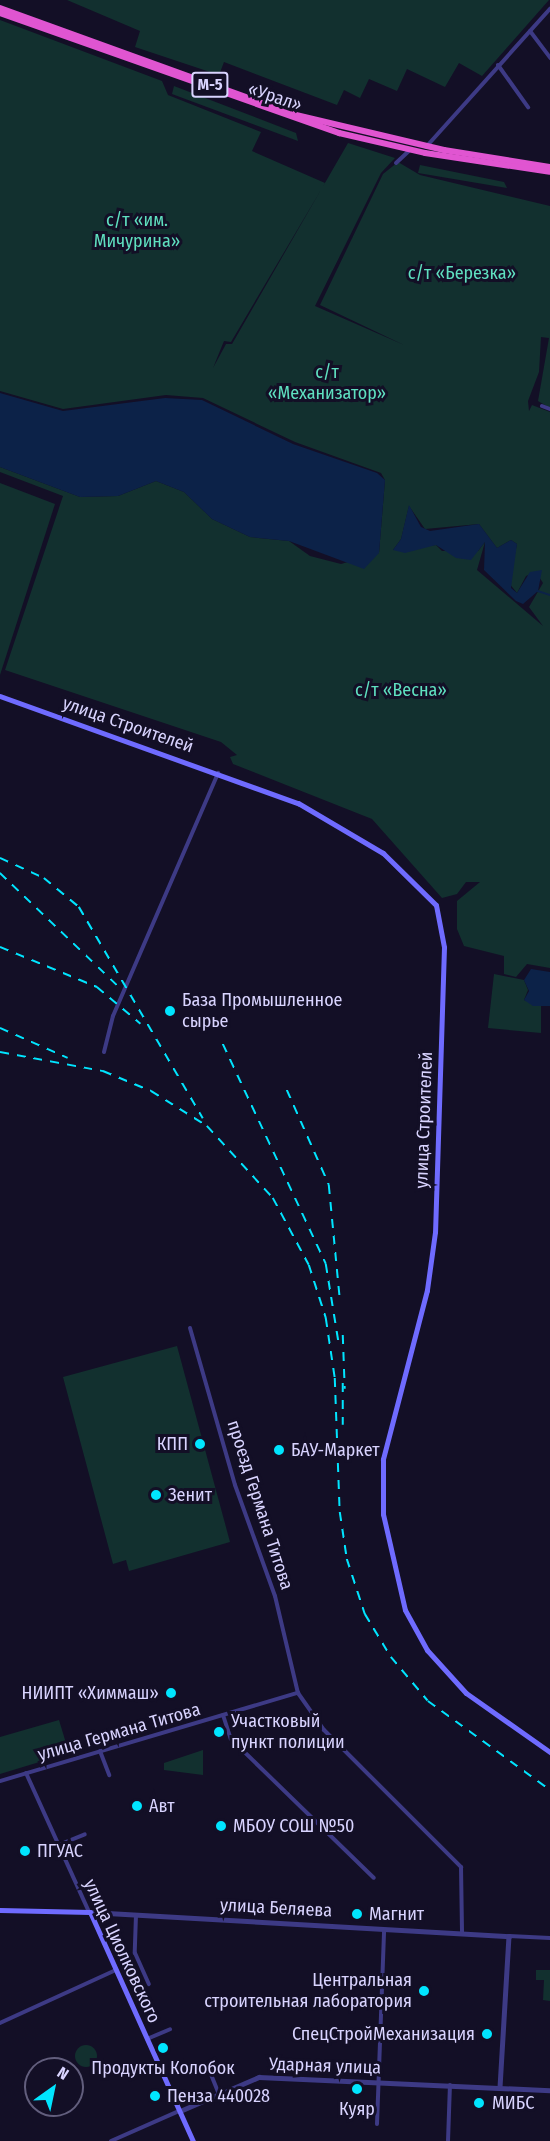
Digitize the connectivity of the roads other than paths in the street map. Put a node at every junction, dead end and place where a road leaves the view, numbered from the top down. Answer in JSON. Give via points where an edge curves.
{"nodes":[{"id":1,"x":0,"y":8,"type":"edge"},
{"id":2,"x":550,"y":9,"type":"edge"},
{"id":3,"x":0,"y":13,"type":"edge"},
{"id":4,"x":530,"y":31,"type":"junction"},
{"id":5,"x":550,"y":57,"type":"edge"},
{"id":6,"x":498,"y":65,"type":"junction"},
{"id":7,"x":528,"y":107,"type":"dead end"},
{"id":8,"x":433,"y":137,"type":"junction"},
{"id":9,"x":415,"y":144,"type":"junction"},
{"id":10,"x":398,"y":148,"type":"junction"},
{"id":11,"x":410,"y":150,"type":"junction"},
{"id":12,"x":425,"y":150,"type":"junction"},
{"id":13,"x":444,"y":150,"type":"junction"},
{"id":14,"x":403,"y":156,"type":"junction"},
{"id":15,"x":396,"y":163,"type":"dead end"},
{"id":16,"x":550,"y":167,"type":"edge"},
{"id":17,"x":550,"y":172,"type":"edge"},
{"id":18,"x":542,"y":406,"type":"dead end"},
{"id":19,"x":550,"y":409,"type":"edge"},
{"id":20,"x":0,"y":696,"type":"edge"},
{"id":21,"x":218,"y":772,"type":"junction"},
{"id":22,"x":104,"y":1052,"type":"dead end"},
{"id":23,"x":190,"y":1328,"type":"dead end"},
{"id":24,"x":298,"y":1693,"type":"junction"},
{"id":25,"x":223,"y":1715,"type":"junction"},
{"id":26,"x":100,"y":1751,"type":"junction"},
{"id":27,"x":550,"y":1752,"type":"edge"},
{"id":28,"x":26,"y":1773,"type":"junction"},
{"id":29,"x":109,"y":1774,"type":"dead end"},
{"id":30,"x":0,"y":1781,"type":"edge"},
{"id":31,"x":85,"y":1834,"type":"dead end"},
{"id":32,"x":56,"y":1846,"type":"junction"},
{"id":33,"x":374,"y":1878,"type":"dead end"},
{"id":34,"x":0,"y":1910,"type":"edge"},
{"id":35,"x":90,"y":1912,"type":"junction"},
{"id":36,"x":136,"y":1915,"type":"junction"},
{"id":37,"x":384,"y":1930,"type":"junction"},
{"id":38,"x":462,"y":1933,"type":"junction"},
{"id":39,"x":509,"y":1936,"type":"junction"},
{"id":40,"x":550,"y":1938,"type":"edge"},
{"id":41,"x":116,"y":1970,"type":"junction"},
{"id":42,"x":149,"y":1984,"type":"dead end"},
{"id":43,"x":0,"y":2023,"type":"edge"},
{"id":44,"x":170,"y":2029,"type":"dead end"},
{"id":45,"x":147,"y":2039,"type":"junction"},
{"id":46,"x":210,"y":2072,"type":"dead end"},
{"id":47,"x":377,"y":2081,"type":"junction"},
{"id":48,"x":450,"y":2084,"type":"junction"},
{"id":49,"x":500,"y":2087,"type":"junction"},
{"id":50,"x":550,"y":2090,"type":"edge"},
{"id":51,"x":219,"y":2094,"type":"junction"},
{"id":52,"x":180,"y":2111,"type":"junction"},
{"id":53,"x":377,"y":2124,"type":"dead end"},
{"id":54,"x":111,"y":2141,"type":"edge"},
{"id":55,"x":193,"y":2141,"type":"edge"},
{"id":56,"x":448,"y":2141,"type":"edge"}],
"edges":[{"from":1,"to":9,"type":"highway","name":"«Урал»","number":"М-5","via":[[270,106]]},
{"from":2,"to":4,"type":"street"},
{"from":3,"to":10,"type":"highway","name":"«Урал»","number":"М-5","via":[[268,111]]},
{"from":4,"to":5,"type":"street"},
{"from":4,"to":6,"type":"street"},
{"from":6,"to":7,"type":"street"},
{"from":6,"to":8,"type":"street"},
{"from":8,"to":9,"type":"street"},
{"from":8,"to":12,"type":"street"},
{"from":8,"to":13,"type":"street"},
{"from":9,"to":12,"type":"highway","name":"«Урал»","number":"М-5"},
{"from":10,"to":11,"type":"highway","name":"«Урал»","number":"М-5"},
{"from":10,"to":14,"type":"street"},
{"from":11,"to":12,"type":"highway","name":"«Урал»","number":"М-5"},
{"from":11,"to":14,"type":"street"},
{"from":12,"to":13,"type":"highway","name":"«Урал»","number":"М-5"},
{"from":12,"to":17,"type":"highway","name":"«Урал»","number":"М-5"},
{"from":13,"to":16,"type":"highway","name":"«Урал»","number":"М-5"},
{"from":14,"to":15,"type":"street"},
{"from":18,"to":19,"type":"street"},
{"from":20,"to":21,"type":"main road","name":"улица Строителей"},
{"from":21,"to":22,"type":"street","via":[[113,1016]]},
{"from":21,"to":27,"type":"main road","name":"улица Строителей","via":[[298,803],[359,837],[406,871],[435,905],[444,947],[435,1233],[428,1290],[383,1459],[383,1514],[405,1610],[427,1650],[466,1693]]},
{"from":23,"to":24,"type":"street","name":"проезд Германа Титова","via":[[236,1485],[275,1596]]},
{"from":24,"to":25,"type":"street","name":"улица Германа Титова"},
{"from":24,"to":38,"type":"street","via":[[324,1730],[457,1862],[464,1880]]},
{"from":25,"to":26,"type":"street","name":"улица Германа Титова"},
{"from":25,"to":33,"type":"street","via":[[231,1739]]},
{"from":26,"to":28,"type":"street","name":"улица Германа Титова"},
{"from":26,"to":29,"type":"street"},
{"from":28,"to":30,"type":"street","name":"улица Германа Титова"},
{"from":28,"to":32,"type":"street","name":"улица Циолковского"},
{"from":31,"to":32,"type":"street"},
{"from":32,"to":35,"type":"street","name":"улица Циолковского"},
{"from":34,"to":35,"type":"main road","name":"улица Беляева"},
{"from":35,"to":36,"type":"street","name":"улица Беляева"},
{"from":35,"to":41,"type":"main road","name":"улица Циолковского"},
{"from":36,"to":37,"type":"street","name":"улица Беляева"},
{"from":36,"to":42,"type":"street","via":[[135,1953]]},
{"from":37,"to":38,"type":"street","name":"улица Беляева"},
{"from":37,"to":47,"type":"street"},
{"from":38,"to":39,"type":"street","name":"улица Беляева"},
{"from":39,"to":40,"type":"street","name":"улица Беляева"},
{"from":39,"to":49,"type":"street"},
{"from":41,"to":43,"type":"street"},
{"from":41,"to":45,"type":"main road","name":"улица Циолковского"},
{"from":44,"to":45,"type":"street"},
{"from":45,"to":52,"type":"main road","name":"улица Циолковского"},
{"from":46,"to":51,"type":"street"},
{"from":47,"to":48,"type":"street","name":"Ударная улица"},
{"from":47,"to":51,"type":"street","name":"Ударная улица","via":[[259,2077]]},
{"from":47,"to":53,"type":"street"},
{"from":48,"to":49,"type":"street","name":"Ударная улица"},
{"from":48,"to":56,"type":"street"},
{"from":49,"to":50,"type":"street","name":"Ударная улица"},
{"from":51,"to":52,"type":"street","name":"Ударная улица"},
{"from":52,"to":54,"type":"street","name":"Ударная улица"},
{"from":52,"to":55,"type":"main road","name":"улица Циолковского"}]}
